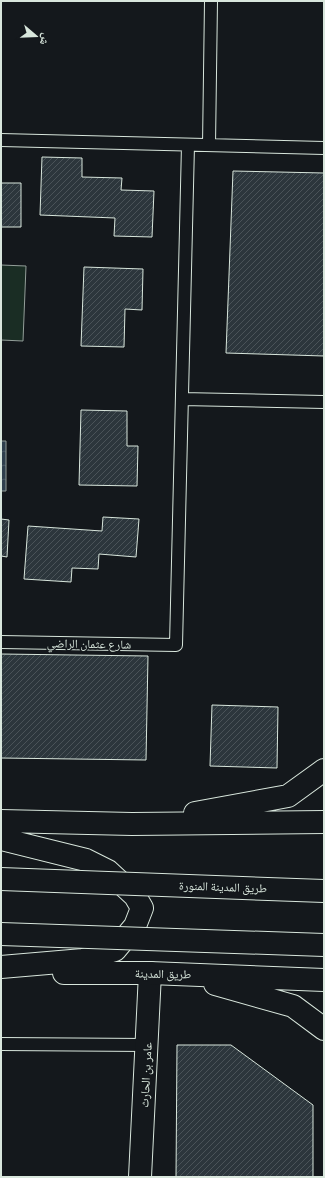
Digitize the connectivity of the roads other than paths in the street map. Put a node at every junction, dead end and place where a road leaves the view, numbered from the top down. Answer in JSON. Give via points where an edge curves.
{"nodes":[{"id":1,"x":211,"y":1,"type":"edge"},
{"id":2,"x":1,"y":140,"type":"edge"},
{"id":3,"x":188,"y":145,"type":"junction"},
{"id":4,"x":209,"y":145,"type":"junction"},
{"id":5,"x":324,"y":148,"type":"edge"},
{"id":6,"x":182,"y":398,"type":"junction"},
{"id":7,"x":324,"y":402,"type":"edge"},
{"id":8,"x":1,"y":642,"type":"edge"},
{"id":9,"x":324,"y":770,"type":"edge"},
{"id":10,"x":1,"y":821,"type":"edge"},
{"id":11,"x":324,"y":822,"type":"edge"},
{"id":12,"x":132,"y":824,"type":"junction"},
{"id":13,"x":1,"y":839,"type":"edge"},
{"id":14,"x":1,"y":879,"type":"edge"},
{"id":15,"x":324,"y":891,"type":"edge"},
{"id":16,"x":1,"y":934,"type":"edge"},
{"id":17,"x":324,"y":945,"type":"edge"},
{"id":18,"x":1,"y":967,"type":"edge"},
{"id":19,"x":1,"y":973,"type":"edge"},
{"id":20,"x":150,"y":973,"type":"junction"},
{"id":21,"x":179,"y":974,"type":"junction"},
{"id":22,"x":324,"y":980,"type":"edge"},
{"id":23,"x":324,"y":1029,"type":"edge"},
{"id":24,"x":1,"y":1044,"type":"edge"},
{"id":25,"x":147,"y":1045,"type":"junction"},
{"id":26,"x":140,"y":1177,"type":"edge"}],
"edges":[{"from":1,"to":4,"type":"lane"},
{"from":2,"to":3,"type":"lane"},
{"from":3,"to":4,"type":"lane"},
{"from":3,"to":6,"type":"lane"},
{"from":4,"to":5,"type":"lane"},
{"from":6,"to":7,"type":"lane"},
{"from":6,"to":8,"type":"lane","name":"شارع عثمان الراضي","via":[[176,645]]},
{"from":9,"to":12,"type":"main road","via":[[288,796]]},
{"from":10,"to":12,"type":"main road"},
{"from":11,"to":12,"type":"main road"},
{"from":13,"to":18,"type":"main road","via":[[86,860],[108,871],[135,896],[142,908],[135,926],[115,950],[83,960]]},
{"from":14,"to":15,"type":"main road","name":"طريق المدينة المنورة","bridge":true},
{"from":16,"to":17,"type":"main road","bridge":true},
{"from":19,"to":20,"type":"main road","name":"طريق المدينة"},
{"from":20,"to":21,"type":"main road","name":"طريق المدينة"},
{"from":20,"to":25,"type":"main road","name":"عامر بن الحارث"},
{"from":21,"to":22,"type":"main road","name":"طريق المدينة"},
{"from":21,"to":23,"type":"main road","via":[[293,1006]]},
{"from":24,"to":25,"type":"lane"},
{"from":25,"to":26,"type":"main road","name":"عامر بن الحارث"}]}
